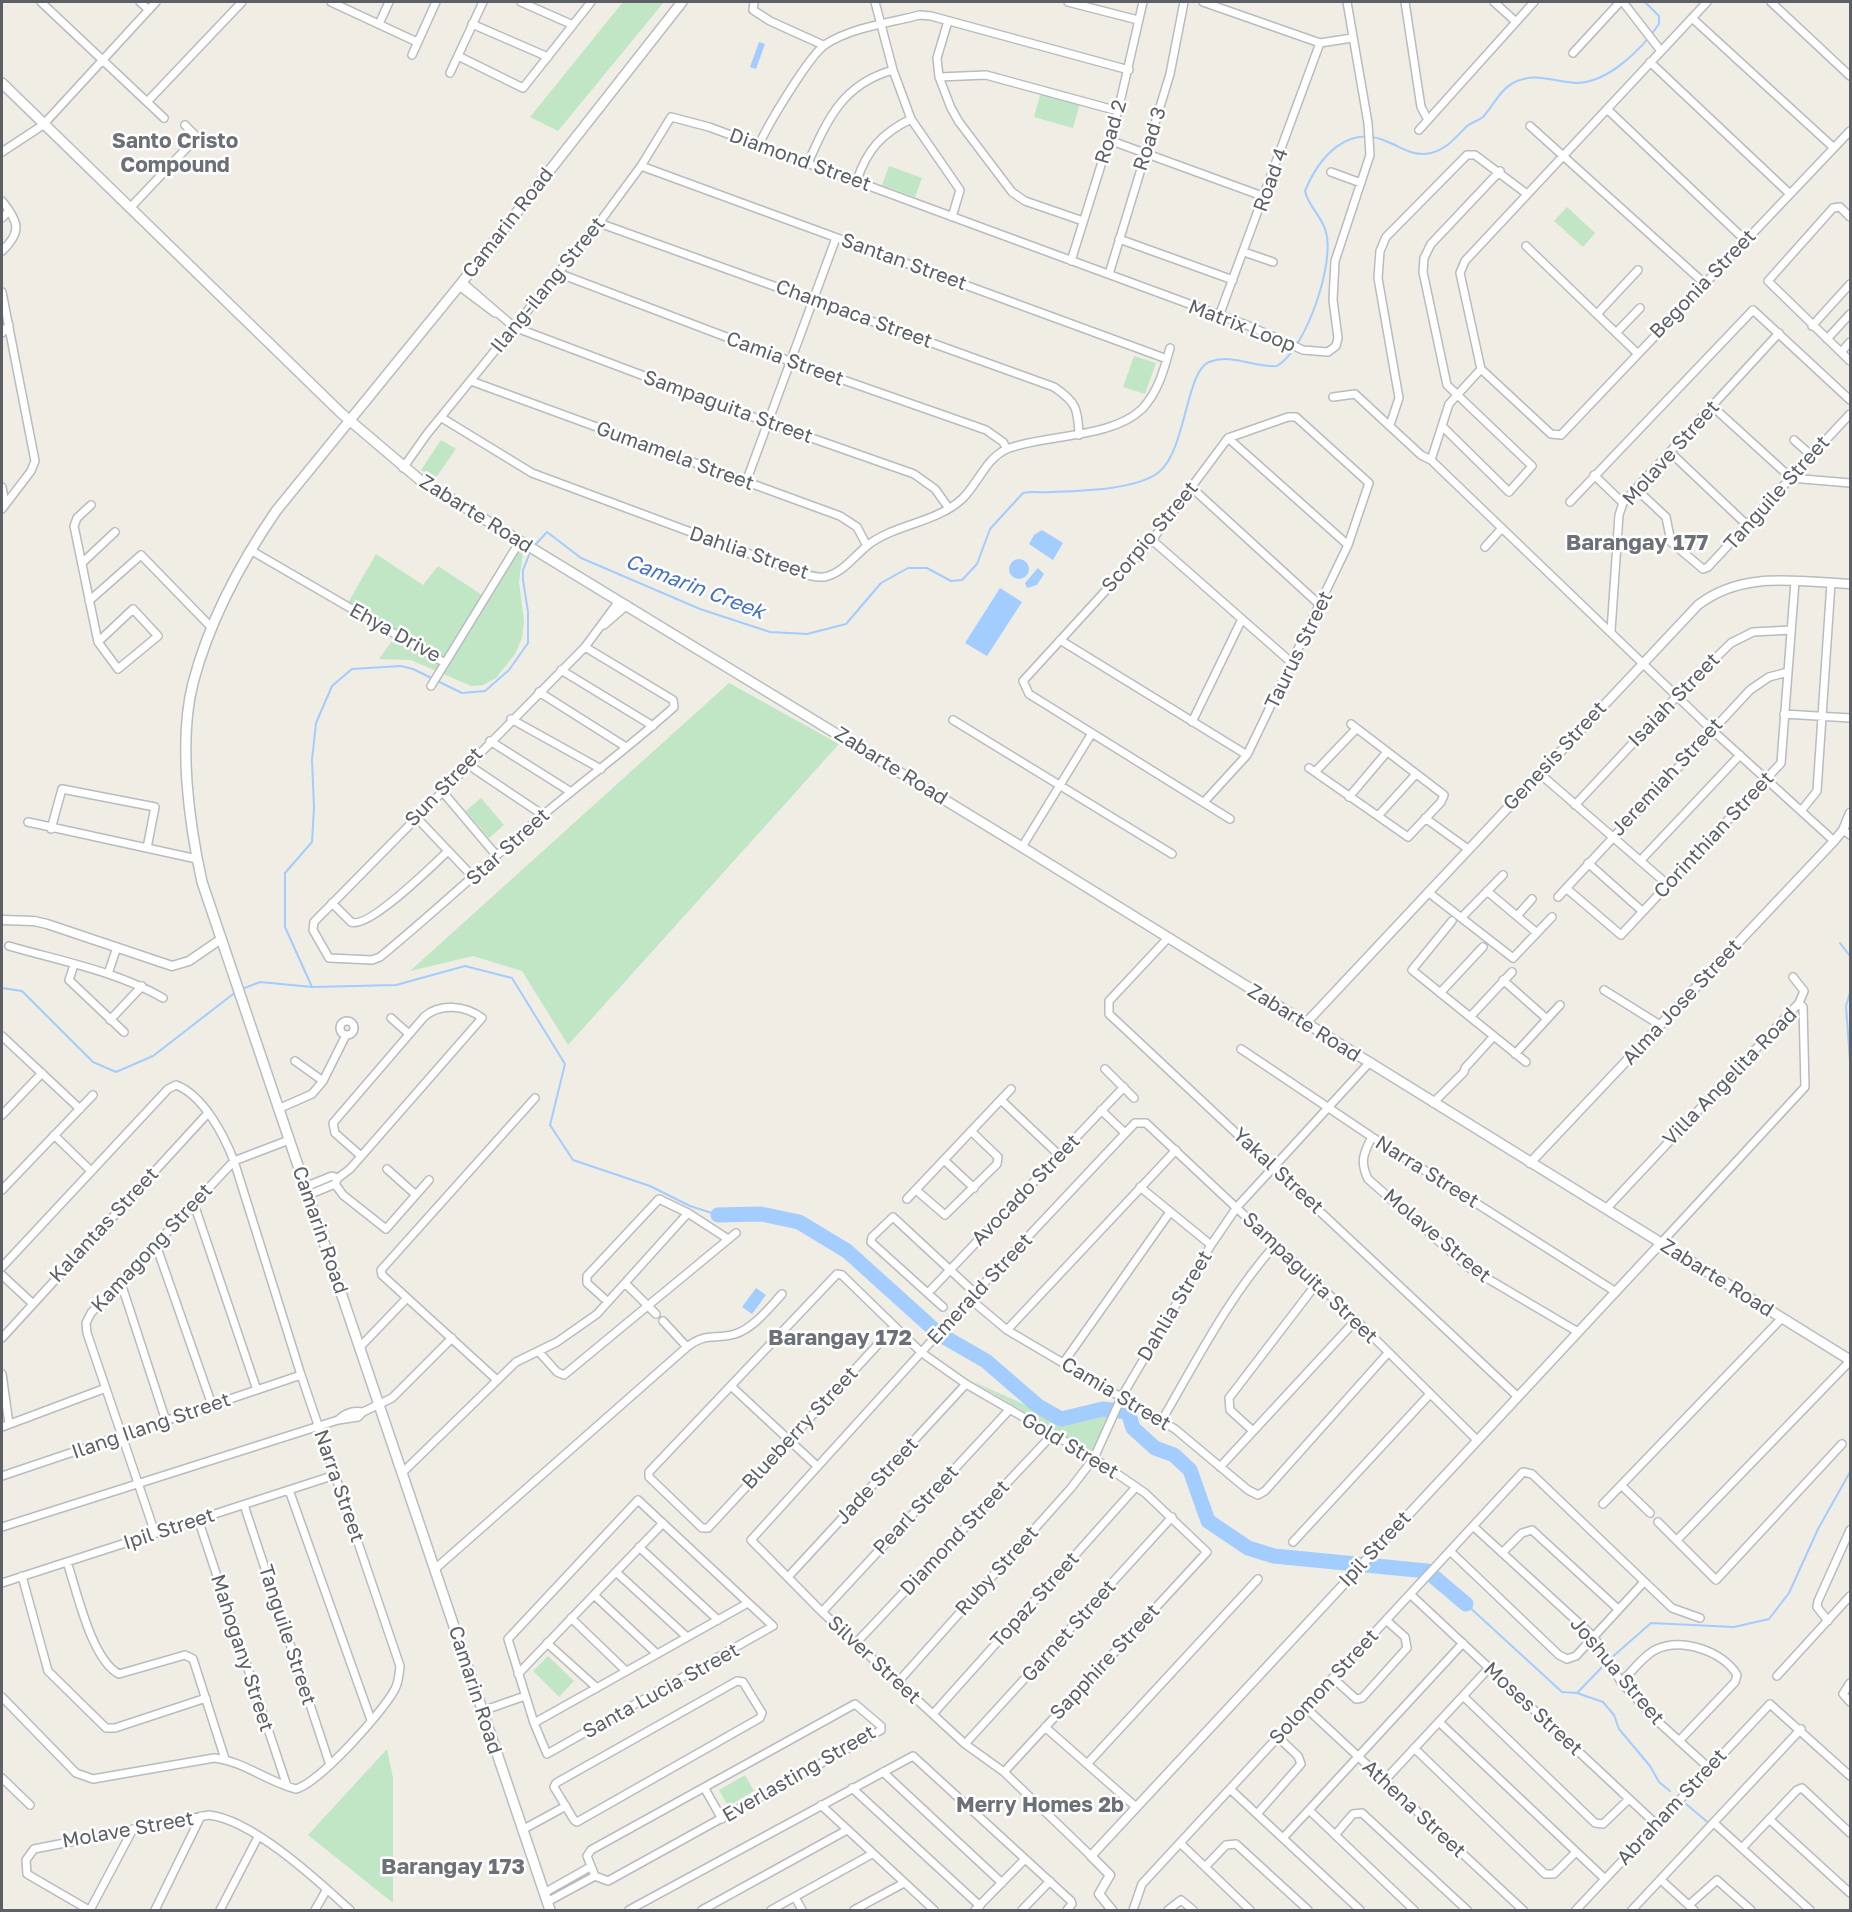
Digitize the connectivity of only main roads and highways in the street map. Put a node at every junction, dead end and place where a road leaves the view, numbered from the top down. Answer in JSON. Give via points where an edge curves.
{"nodes":[{"id":1,"x":682,"y":2,"type":"edge"},
{"id":2,"x":2,"y":83,"type":"edge"},
{"id":3,"x":351,"y":422,"type":"junction"},
{"id":4,"x":1851,"y":1361,"type":"edge"},
{"id":5,"x":548,"y":1905,"type":"edge"}],
"edges":[{"from":1,"to":3,"type":"main road","name":"Camarin Road"},
{"from":2,"to":3,"type":"main road","name":"Zabarte Road"},
{"from":3,"to":4,"type":"main road","name":"Zabarte Road","via":[[403,468]]},
{"from":3,"to":5,"type":"main road","name":"Camarin Road","via":[[327,446],[257,538],[211,627],[193,684],[189,714],[188,769],[197,859]]}]}
